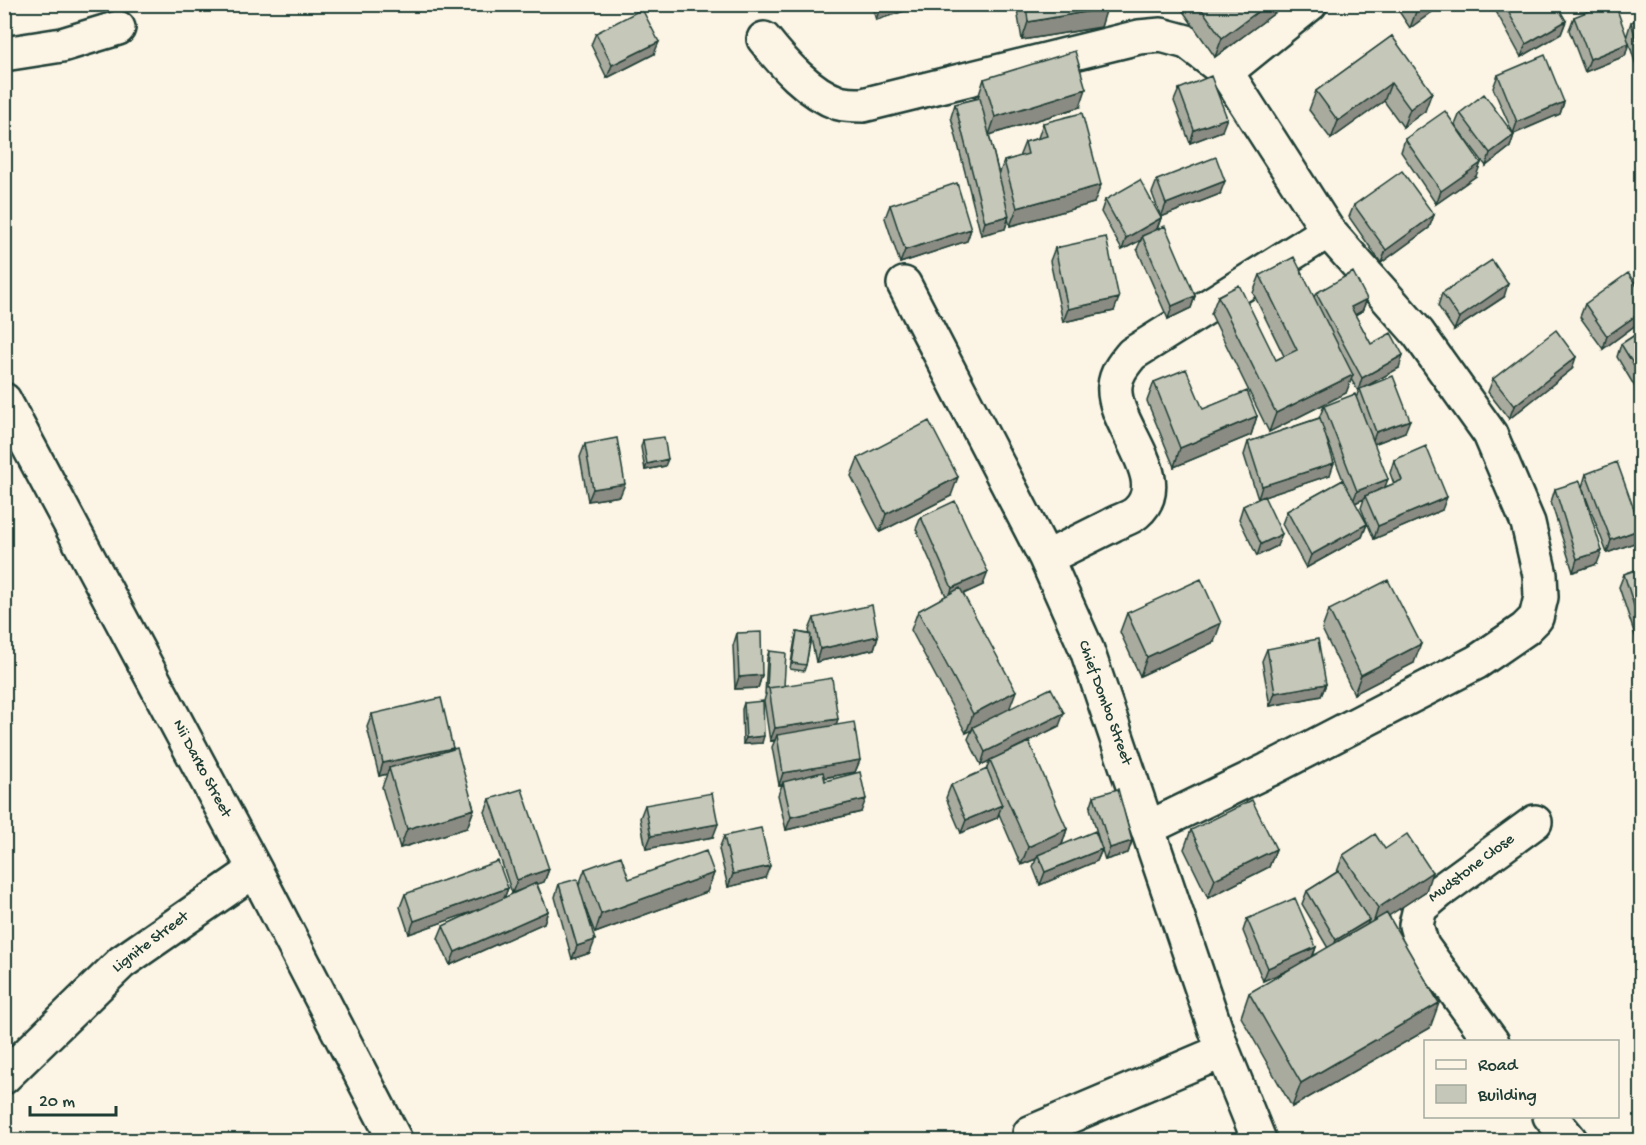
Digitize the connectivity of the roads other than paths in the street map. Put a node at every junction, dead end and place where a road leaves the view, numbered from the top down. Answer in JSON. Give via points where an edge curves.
{"nodes":[{"id":1,"x":1310,"y":4,"type":"edge"},
{"id":2,"x":118,"y":28,"type":"dead end"},
{"id":3,"x":764,"y":39,"type":"dead end"},
{"id":4,"x":4,"y":54,"type":"edge"},
{"id":5,"x":1226,"y":72,"type":"junction"},
{"id":6,"x":1328,"y":231,"type":"junction"},
{"id":7,"x":904,"y":284,"type":"dead end"},
{"id":8,"x":4,"y":400,"type":"edge"},
{"id":9,"x":1046,"y":558,"type":"junction"},
{"id":10,"x":1536,"y":822,"type":"dead end"},
{"id":11,"x":1148,"y":828,"type":"junction"},
{"id":12,"x":255,"y":870,"type":"junction"},
{"id":13,"x":1491,"y":1040,"type":"edge"},
{"id":14,"x":1223,"y":1052,"type":"junction"},
{"id":15,"x":4,"y":1077,"type":"edge"},
{"id":16,"x":1552,"y":1118,"type":"edge"},
{"id":17,"x":1030,"y":1133,"type":"dead end"},
{"id":18,"x":394,"y":1140,"type":"edge"},
{"id":19,"x":1259,"y":1140,"type":"edge"},
{"id":20,"x":1570,"y":1140,"type":"edge"}],
"edges":[{"from":1,"to":5,"type":"street"},
{"from":2,"to":4,"type":"street","via":[[62,45]]},
{"from":3,"to":5,"type":"street","via":[[808,84],[839,103],[863,105],[1161,35],[1187,42]]},
{"from":5,"to":6,"type":"street"},
{"from":6,"to":9,"type":"street","via":[[1132,354],[1120,369],[1114,398],[1145,468],[1150,484],[1148,498],[1136,513]]},
{"from":6,"to":11,"type":"street","via":[[1418,333],[1490,434],[1528,523],[1540,575],[1541,597],[1536,618],[1477,662]]},
{"from":7,"to":9,"type":"street","name":"Chief Dombo Street"},
{"from":8,"to":12,"type":"street","name":"Nii Darko Street"},
{"from":9,"to":11,"type":"street","name":"Chief Dombo Street","via":[[1087,650]]},
{"from":10,"to":13,"type":"street","name":"Mudstone Close","via":[[1420,908],[1416,925],[1422,946]]},
{"from":11,"to":14,"type":"street","name":"Chief Dombo Street"},
{"from":12,"to":15,"type":"street","name":"Lignite Street","via":[[122,962]]},
{"from":12,"to":18,"type":"street","name":"Nii Darko Street"},
{"from":14,"to":17,"type":"street"},
{"from":14,"to":19,"type":"street","name":"Chief Dombo Street"},
{"from":16,"to":20,"type":"street"}]}
